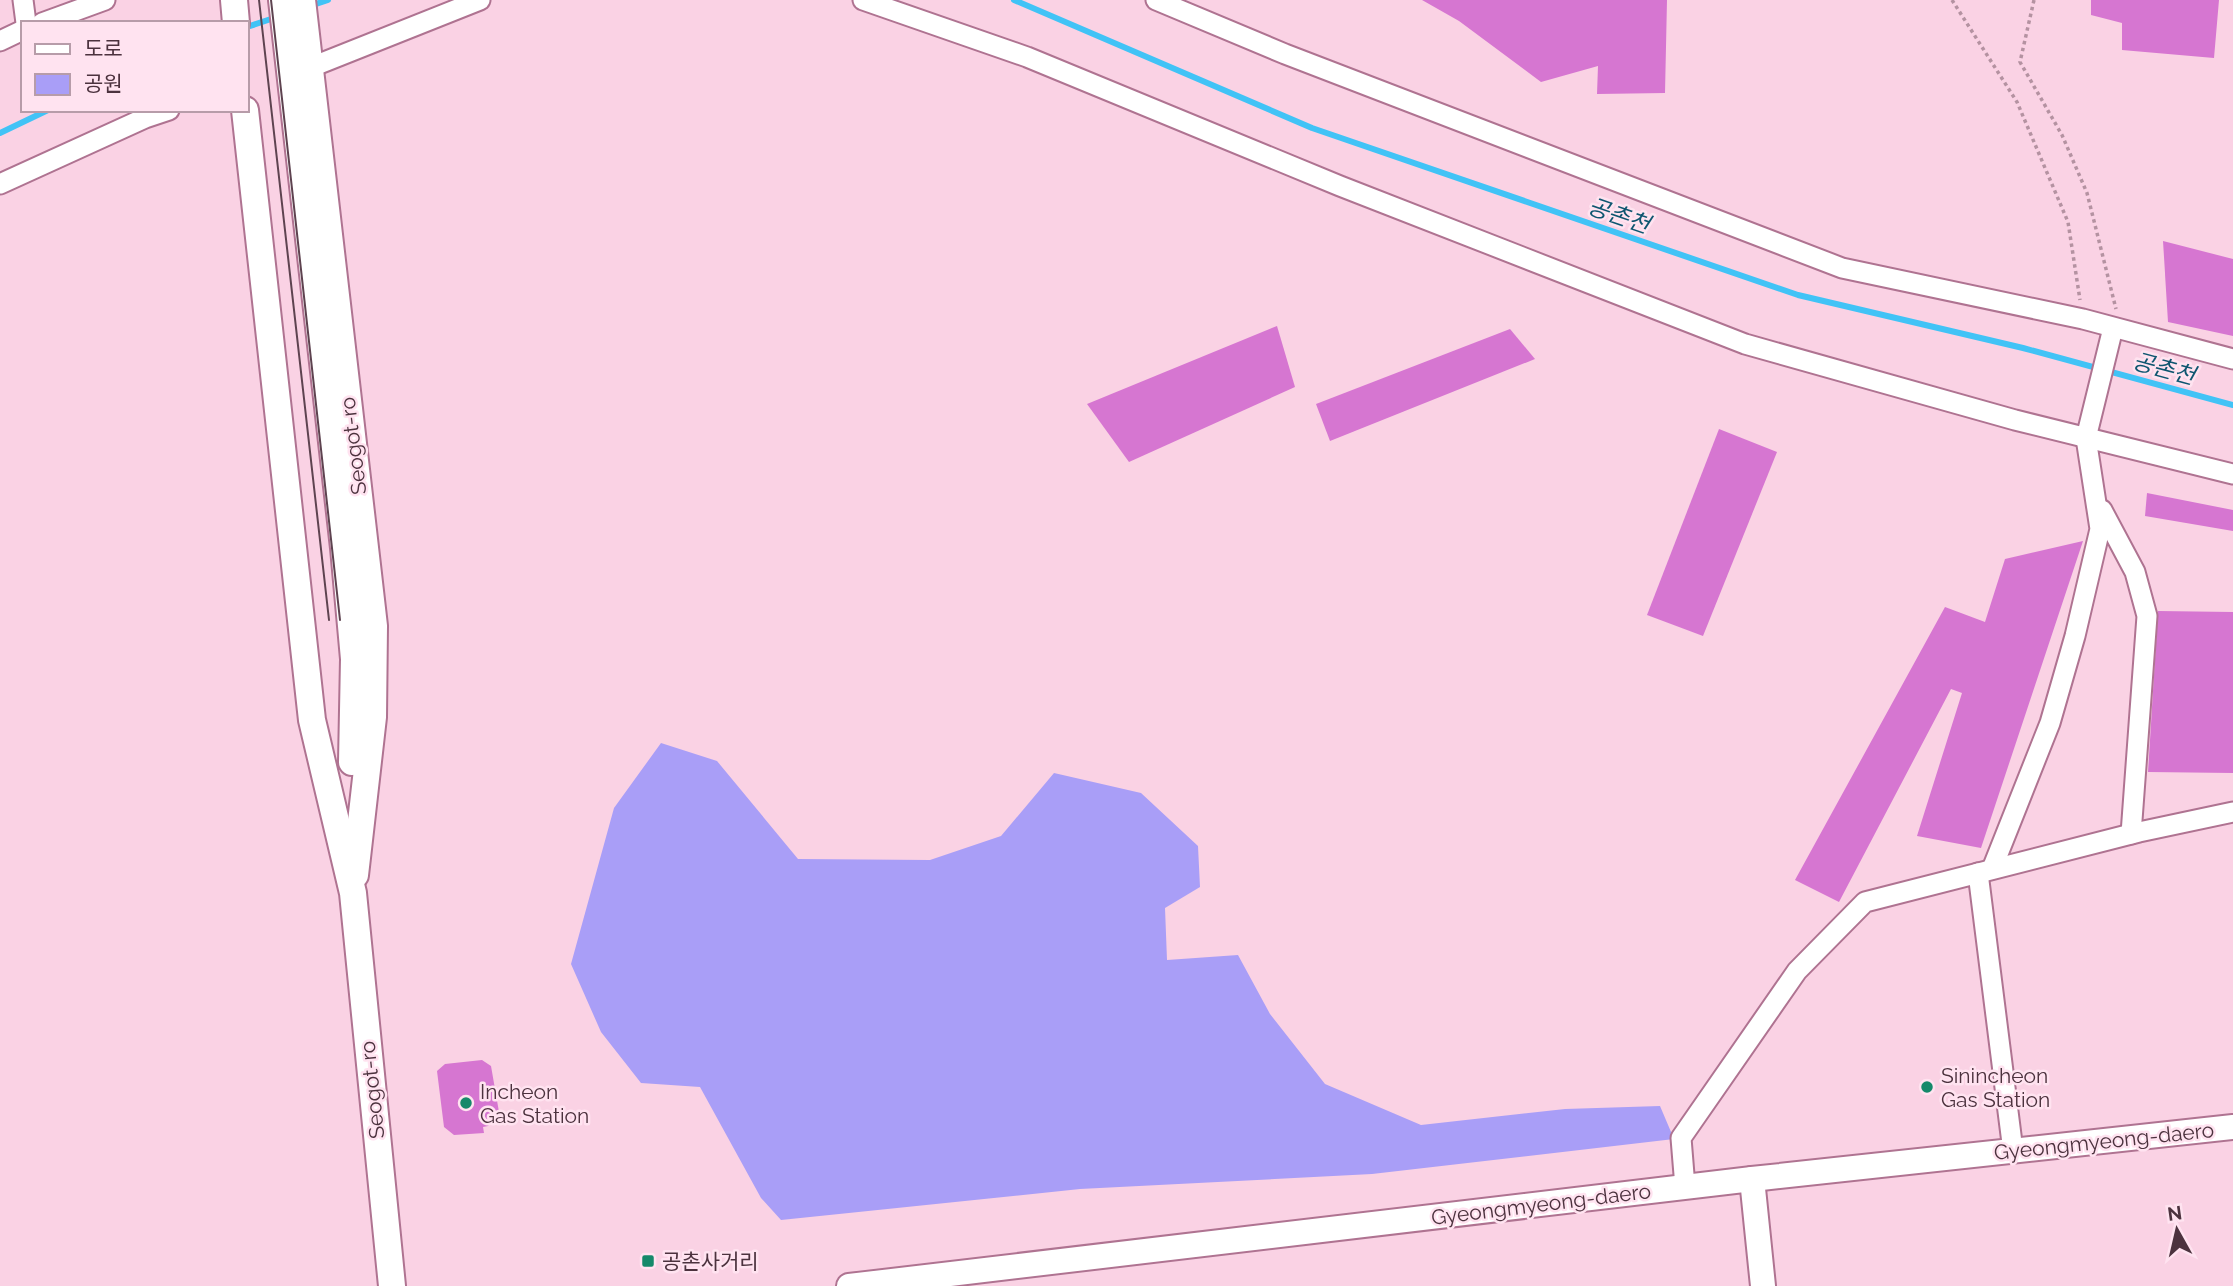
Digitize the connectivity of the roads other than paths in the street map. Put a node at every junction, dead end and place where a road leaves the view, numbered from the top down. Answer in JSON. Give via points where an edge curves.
{"nodes":[{"id":1,"x":23,"y":0,"type":"edge"},
{"id":2,"x":105,"y":0,"type":"edge"},
{"id":3,"x":234,"y":0,"type":"edge"},
{"id":4,"x":282,"y":0,"type":"edge"},
{"id":5,"x":302,"y":0,"type":"edge"},
{"id":6,"x":480,"y":0,"type":"edge"},
{"id":7,"x":863,"y":0,"type":"edge"},
{"id":8,"x":1156,"y":0,"type":"edge"},
{"id":9,"x":26,"y":21,"type":"edge"},
{"id":10,"x":47,"y":21,"type":"edge"},
{"id":11,"x":236,"y":21,"type":"edge"},
{"id":12,"x":21,"y":31,"type":"edge"},
{"id":13,"x":0,"y":41,"type":"edge"},
{"id":14,"x":303,"y":65,"type":"junction"},
{"id":15,"x":163,"y":112,"type":"edge"},
{"id":16,"x":245,"y":112,"type":"edge"},
{"id":17,"x":0,"y":184,"type":"edge"},
{"id":18,"x":2111,"y":335,"type":"junction"},
{"id":19,"x":2233,"y":359,"type":"edge"},
{"id":20,"x":2087,"y":432,"type":"junction"},
{"id":21,"x":2233,"y":474,"type":"edge"},
{"id":22,"x":2095,"y":497,"type":"junction"},
{"id":23,"x":2233,"y":812,"type":"edge"},
{"id":24,"x":2131,"y":834,"type":"junction"},
{"id":25,"x":346,"y":865,"type":"junction"},
{"id":26,"x":1985,"y":871,"type":"junction"},
{"id":27,"x":353,"y":893,"type":"junction"},
{"id":28,"x":2233,"y":1127,"type":"edge"},
{"id":29,"x":2013,"y":1151,"type":"junction"},
{"id":30,"x":1752,"y":1180,"type":"junction"},
{"id":31,"x":1685,"y":1187,"type":"junction"},
{"id":32,"x":392,"y":1286,"type":"edge"},
{"id":33,"x":849,"y":1286,"type":"edge"},
{"id":34,"x":1763,"y":1286,"type":"edge"}],
"edges":[{"from":1,"to":9,"type":"street"},
{"from":2,"to":10,"type":"street"},
{"from":3,"to":11,"type":"main road"},
{"from":4,"to":14,"type":"main road","name":"Seogot-ro"},
{"from":5,"to":14,"type":"main road","name":"Seogot-ro"},
{"from":6,"to":14,"type":"street"},
{"from":7,"to":20,"type":"street","via":[[1027,57],[1340,186],[1745,344],[2015,421]]},
{"from":8,"to":18,"type":"street","via":[[1842,268],[2083,320]]},
{"from":12,"to":13,"type":"street"},
{"from":14,"to":25,"type":"main road","name":"Seogot-ro","via":[[355,659]]},
{"from":14,"to":27,"type":"main road","name":"Seogot-ro","via":[[374,626],[373,717]]},
{"from":15,"to":17,"type":"street"},
{"from":16,"to":25,"type":"main road","name":"Seogot-ro","via":[[312,720]]},
{"from":18,"to":19,"type":"street"},
{"from":18,"to":20,"type":"street"},
{"from":20,"to":21,"type":"street"},
{"from":20,"to":22,"type":"street"},
{"from":22,"to":24,"type":"street","via":[[2135,572],[2147,616]]},
{"from":22,"to":26,"type":"street","via":[[2100,529],[2050,723]]},
{"from":23,"to":24,"type":"street"},
{"from":24,"to":26,"type":"street"},
{"from":25,"to":27,"type":"main road","name":"Seogot-ro"},
{"from":26,"to":29,"type":"street"},
{"from":26,"to":31,"type":"street","via":[[1865,902],[1797,971],[1681,1138]]},
{"from":27,"to":32,"type":"main road","name":"Seogot-ro"},
{"from":28,"to":29,"type":"street","name":"Gyeongmyeong-daero"},
{"from":29,"to":30,"type":"street","name":"Gyeongmyeong-daero"},
{"from":30,"to":31,"type":"street","name":"Gyeongmyeong-daero"},
{"from":30,"to":34,"type":"street"},
{"from":31,"to":33,"type":"street","name":"Gyeongmyeong-daero"}]}
